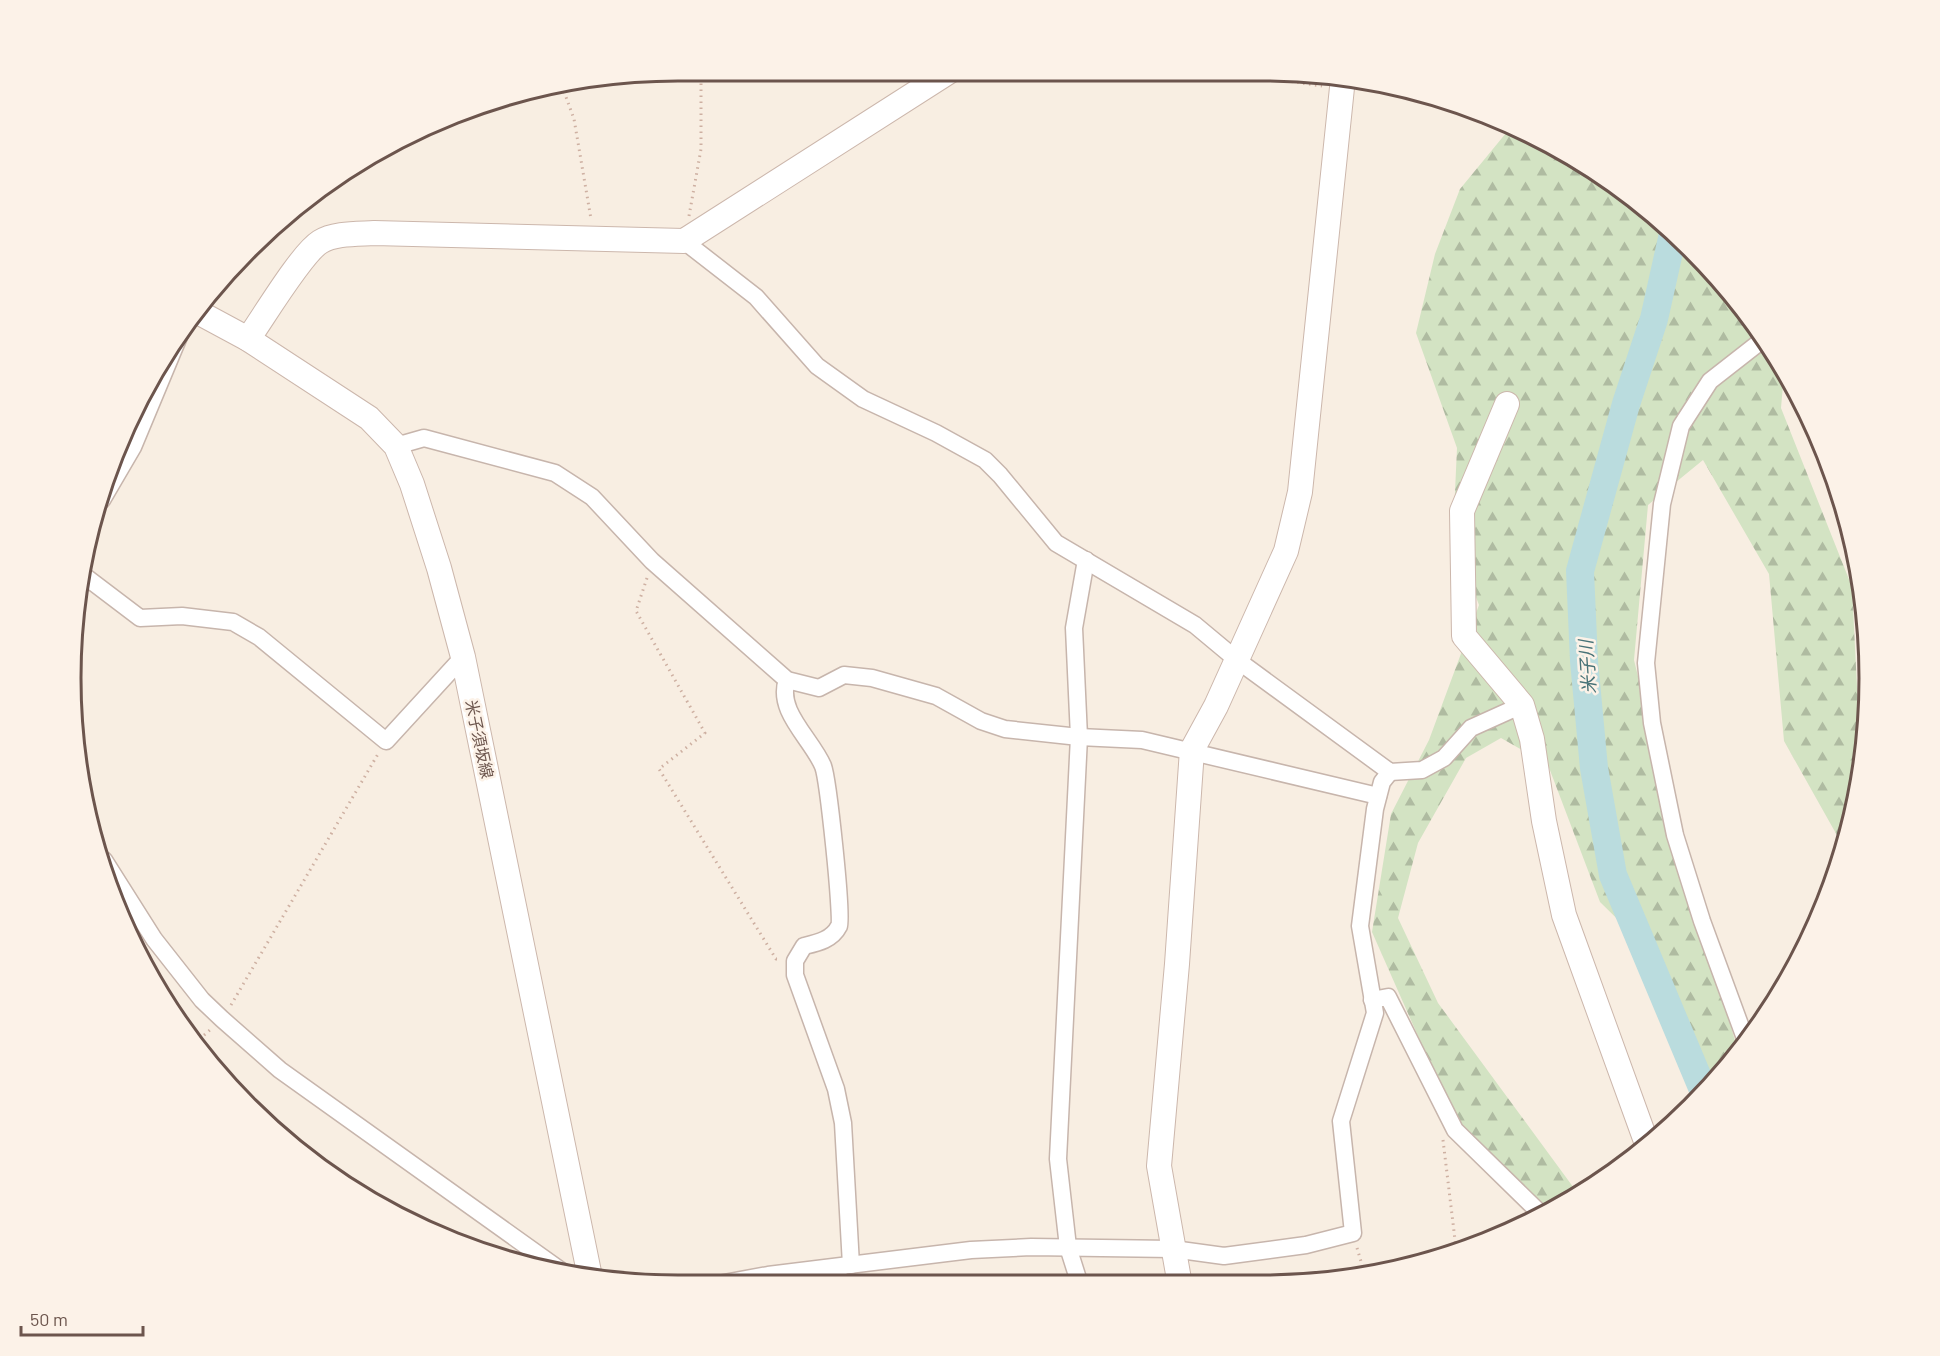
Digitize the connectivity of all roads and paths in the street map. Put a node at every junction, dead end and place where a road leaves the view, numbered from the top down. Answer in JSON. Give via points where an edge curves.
{"nodes":[{"id":1,"x":701,"y":81,"type":"edge"},
{"id":2,"x":933,"y":81,"type":"edge"},
{"id":3,"x":1342,"y":86,"type":"edge"},
{"id":4,"x":564,"y":92,"type":"edge"},
{"id":5,"x":593,"y":237,"type":"junction"},
{"id":6,"x":684,"y":241,"type":"junction"},
{"id":7,"x":204,"y":315,"type":"edge"},
{"id":8,"x":248,"y":339,"type":"junction"},
{"id":9,"x":1757,"y":344,"type":"edge"},
{"id":10,"x":162,"y":377,"type":"edge"},
{"id":11,"x":1507,"y":405,"type":"dead end"},
{"id":12,"x":396,"y":446,"type":"junction"},
{"id":13,"x":118,"y":473,"type":"edge"},
{"id":14,"x":1086,"y":560,"type":"junction"},
{"id":15,"x":652,"y":561,"type":"junction"},
{"id":16,"x":89,"y":579,"type":"edge"},
{"id":17,"x":463,"y":657,"type":"junction"},
{"id":18,"x":1237,"y":660,"type":"junction"},
{"id":19,"x":788,"y":680,"type":"junction"},
{"id":20,"x":1522,"y":705,"type":"junction"},
{"id":21,"x":1079,"y":737,"type":"junction"},
{"id":22,"x":386,"y":741,"type":"junction"},
{"id":23,"x":1192,"y":750,"type":"junction"},
{"id":24,"x":1390,"y":772,"type":"junction"},
{"id":25,"x":1378,"y":796,"type":"junction"},
{"id":26,"x":117,"y":880,"type":"edge"},
{"id":27,"x":795,"y":961,"type":"junction"},
{"id":28,"x":1372,"y":1000,"type":"junction"},
{"id":29,"x":222,"y":1019,"type":"junction"},
{"id":30,"x":1743,"y":1032,"type":"edge"},
{"id":31,"x":201,"y":1037,"type":"edge"},
{"id":32,"x":1446,"y":1111,"type":"junction"},
{"id":33,"x":1644,"y":1136,"type":"edge"},
{"id":34,"x":1535,"y":1208,"type":"edge"},
{"id":35,"x":1353,"y":1233,"type":"junction"},
{"id":36,"x":1455,"y":1243,"type":"edge"},
{"id":37,"x":1068,"y":1247,"type":"junction"},
{"id":38,"x":1173,"y":1249,"type":"junction"},
{"id":39,"x":547,"y":1260,"type":"edge"},
{"id":40,"x":1363,"y":1266,"type":"edge"},
{"id":41,"x":844,"y":1267,"type":"junction"},
{"id":42,"x":588,"y":1268,"type":"edge"},
{"id":43,"x":768,"y":1275,"type":"edge"},
{"id":44,"x":843,"y":1275,"type":"edge"},
{"id":45,"x":1077,"y":1275,"type":"edge"},
{"id":46,"x":1178,"y":1275,"type":"edge"}],
"edges":[{"from":1,"to":6,"type":"path","via":[[701,149]]},
{"from":2,"to":6,"type":"street"},
{"from":3,"to":18,"type":"street","via":[[1300,492],[1286,551]]},
{"from":4,"to":5,"type":"path","via":[[574,119]]},
{"from":5,"to":6,"type":"street"},
{"from":5,"to":8,"type":"street","via":[[374,232],[320,242]]},
{"from":6,"to":14,"type":"street","via":[[756,297],[817,366],[863,399],[984,460],[1056,543]]},
{"from":7,"to":8,"type":"street","name":"米子須坂線"},
{"from":8,"to":12,"type":"street","name":"米子須坂線","via":[[369,418]]},
{"from":9,"to":30,"type":"street","via":[[1710,381],[1681,426],[1662,504],[1646,663],[1652,723],[1675,835]]},
{"from":10,"to":13,"type":"street"},
{"from":11,"to":20,"type":"street","via":[[1462,511],[1461,589],[1464,636]]},
{"from":12,"to":15,"type":"street","via":[[424,438],[555,473],[592,497]]},
{"from":12,"to":17,"type":"street","name":"米子須坂線","via":[[439,568]]},
{"from":14,"to":18,"type":"street","via":[[1195,625]]},
{"from":14,"to":21,"type":"street","via":[[1074,628]]},
{"from":15,"to":19,"type":"street"},
{"from":15,"to":27,"type":"path","via":[[636,610],[705,733],[659,769],[776,958]]},
{"from":16,"to":22,"type":"street","via":[[140,618],[182,616],[234,622],[259,637]]},
{"from":17,"to":22,"type":"street"},
{"from":17,"to":42,"type":"street","name":"米子須坂線"},
{"from":18,"to":23,"type":"street"},
{"from":18,"to":24,"type":"street"},
{"from":19,"to":21,"type":"street","via":[[819,688],[844,675],[872,678],[936,696],[981,721],[1005,729]]},
{"from":19,"to":27,"type":"street","via":[[783,691],[788,708],[823,767],[840,924],[822,942],[804,946]]},
{"from":20,"to":24,"type":"street","via":[[1471,728],[1444,758],[1422,770]]},
{"from":20,"to":33,"type":"street","via":[[1532,739],[1564,915]]},
{"from":21,"to":23,"type":"street","via":[[1142,740]]},
{"from":21,"to":37,"type":"street","via":[[1058,1159]]},
{"from":22,"to":29,"type":"path"},
{"from":23,"to":25,"type":"street"},
{"from":23,"to":38,"type":"street","via":[[1159,1166]]},
{"from":24,"to":25,"type":"street"},
{"from":25,"to":28,"type":"street","via":[[1360,926]]},
{"from":26,"to":29,"type":"street","via":[[154,939]]},
{"from":27,"to":41,"type":"street","via":[[795,975],[836,1089],[843,1122]]},
{"from":28,"to":32,"type":"street","via":[[1388,997]]},
{"from":28,"to":35,"type":"street","via":[[1374,1013],[1341,1121]]},
{"from":29,"to":31,"type":"path"},
{"from":29,"to":39,"type":"street","via":[[280,1070]]},
{"from":32,"to":34,"type":"street","via":[[1455,1130]]},
{"from":32,"to":36,"type":"path","via":[[1442,1146]]},
{"from":35,"to":38,"type":"street","via":[[1306,1245],[1224,1256]]},
{"from":35,"to":40,"type":"path"},
{"from":37,"to":38,"type":"street"},
{"from":37,"to":41,"type":"street","via":[[971,1250]]},
{"from":37,"to":45,"type":"street"},
{"from":38,"to":46,"type":"street"},
{"from":41,"to":43,"type":"street"},
{"from":41,"to":44,"type":"street"}]}
